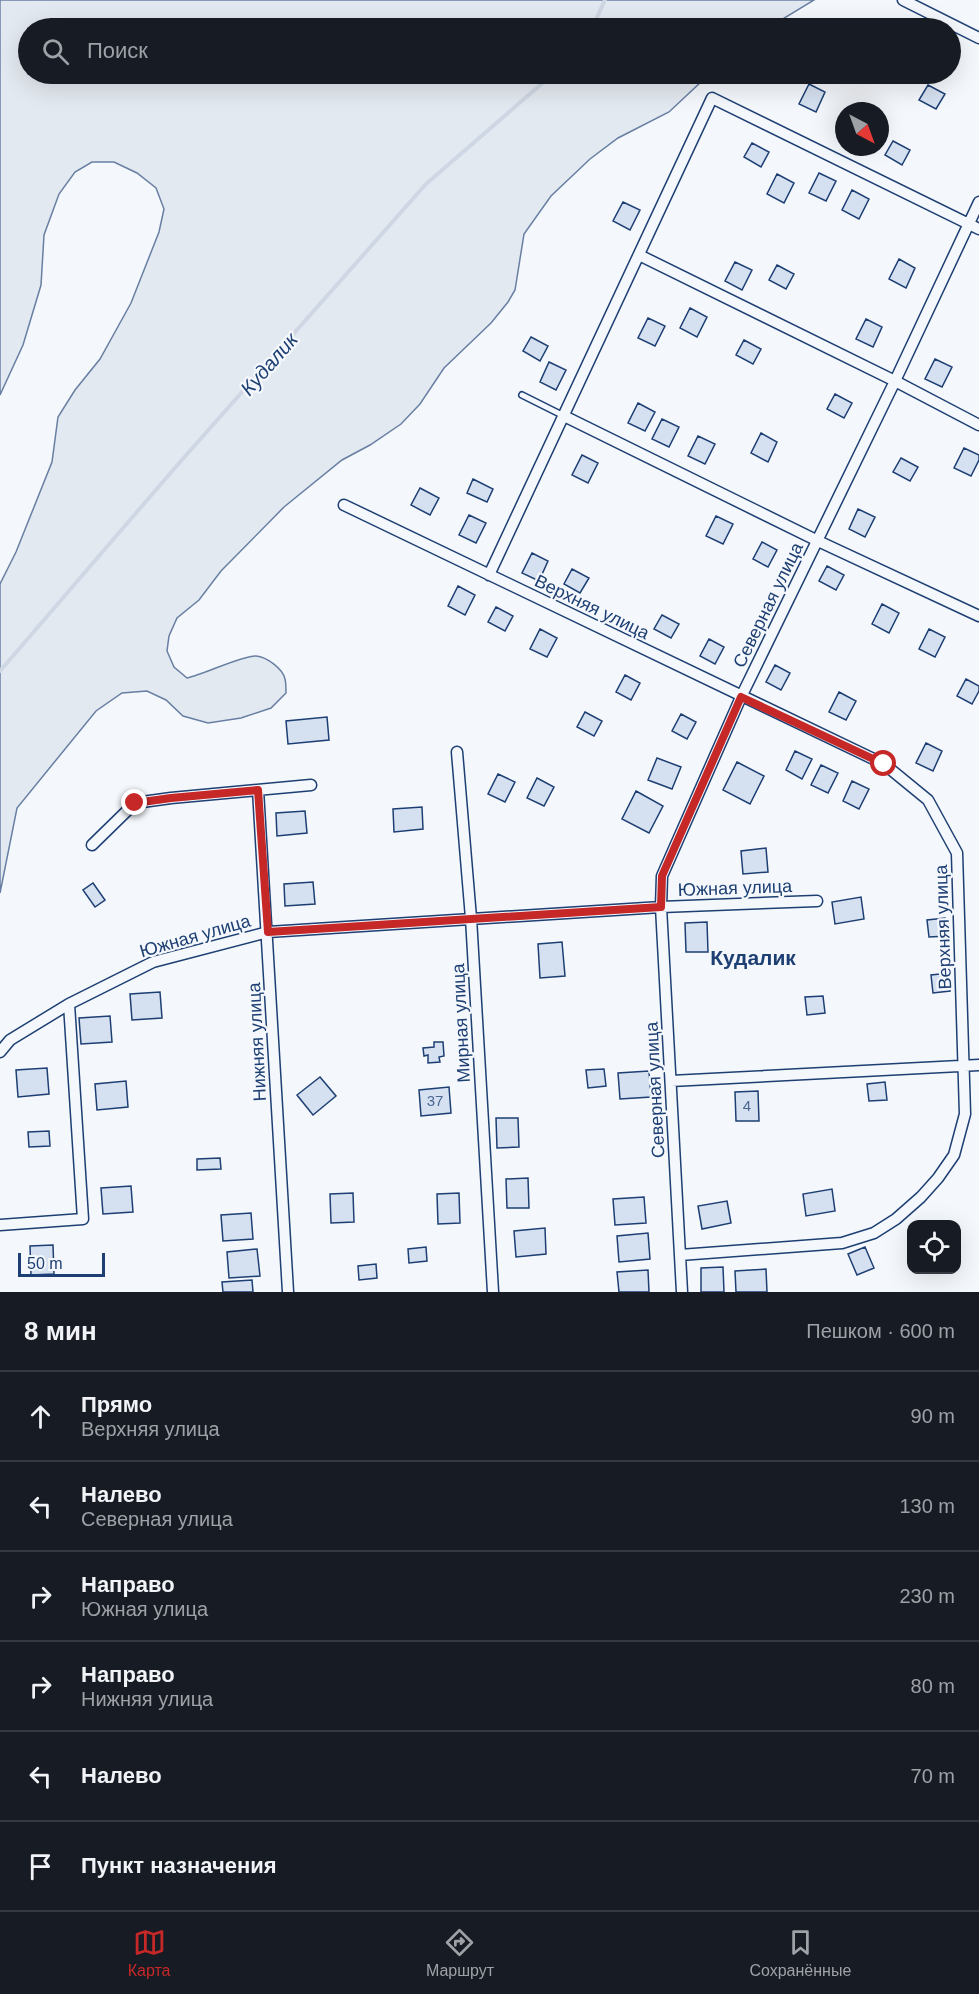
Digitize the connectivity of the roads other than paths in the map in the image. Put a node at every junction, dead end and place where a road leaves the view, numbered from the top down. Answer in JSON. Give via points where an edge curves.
{"nodes":[{"id":1,"x":903,"y":0,"type":"edge"},
{"id":2,"x":939,"y":18,"type":"edge"},
{"id":3,"x":961,"y":29,"type":"edge"},
{"id":4,"x":979,"y":38,"type":"edge"},
{"id":5,"x":979,"y":202,"type":"edge"},
{"id":6,"x":968,"y":224,"type":"junction"},
{"id":7,"x":979,"y":229,"type":"edge"},
{"id":8,"x":639,"y":255,"type":"junction"},
{"id":9,"x":896,"y":381,"type":"junction"},
{"id":10,"x":522,"y":395,"type":"dead end"},
{"id":11,"x":564,"y":416,"type":"junction"},
{"id":12,"x":979,"y":425,"type":"edge"},
{"id":13,"x":344,"y":504,"type":"dead end"},
{"id":14,"x":818,"y":541,"type":"junction"},
{"id":15,"x":489,"y":575,"type":"junction"},
{"id":16,"x":979,"y":616,"type":"edge"},
{"id":17,"x":741,"y":697,"type":"junction"},
{"id":18,"x":457,"y":752,"type":"dead end"},
{"id":19,"x":311,"y":785,"type":"dead end"},
{"id":20,"x":258,"y":790,"type":"junction"},
{"id":21,"x":92,"y":845,"type":"dead end"},
{"id":22,"x":818,"y":901,"type":"dead end"},
{"id":23,"x":661,"y":907,"type":"junction"},
{"id":24,"x":471,"y":918,"type":"junction"},
{"id":25,"x":268,"y":932,"type":"junction"},
{"id":26,"x":69,"y":1004,"type":"junction"},
{"id":27,"x":0,"y":1052,"type":"edge"},
{"id":28,"x":979,"y":1065,"type":"edge"},
{"id":29,"x":964,"y":1066,"type":"junction"},
{"id":30,"x":670,"y":1081,"type":"junction"},
{"id":31,"x":0,"y":1225,"type":"edge"},
{"id":32,"x":680,"y":1255,"type":"junction"},
{"id":33,"x":288,"y":1292,"type":"edge"},
{"id":34,"x":493,"y":1292,"type":"edge"},
{"id":35,"x":682,"y":1292,"type":"edge"}],
"edges":[{"from":1,"to":2,"type":"street"},
{"from":3,"to":4,"type":"street"},
{"from":5,"to":6,"type":"street","name":"Северная улица"},
{"from":6,"to":7,"type":"street"},
{"from":6,"to":8,"type":"street","via":[[712,98]]},
{"from":6,"to":9,"type":"street","name":"Северная улица"},
{"from":8,"to":9,"type":"street"},
{"from":8,"to":11,"type":"street"},
{"from":9,"to":12,"type":"street"},
{"from":9,"to":14,"type":"street","name":"Северная улица"},
{"from":10,"to":11,"type":"lane"},
{"from":11,"to":14,"type":"street"},
{"from":11,"to":15,"type":"street"},
{"from":13,"to":15,"type":"street","name":"Верхняя улица"},
{"from":14,"to":16,"type":"street"},
{"from":14,"to":17,"type":"street","name":"Северная улица"},
{"from":15,"to":17,"type":"street","name":"Верхняя улица"},
{"from":17,"to":23,"type":"street","name":"Северная улица","via":[[662,876]]},
{"from":17,"to":29,"type":"street","name":"Верхняя улица","via":[[884,764],[928,801],[957,853]]},
{"from":18,"to":24,"type":"street","name":"Мирная улица"},
{"from":19,"to":20,"type":"street"},
{"from":20,"to":21,"type":"street","via":[[135,803]]},
{"from":20,"to":25,"type":"street","name":"Нижняя улица"},
{"from":22,"to":23,"type":"street","name":"Южная улица"},
{"from":23,"to":24,"type":"street","name":"Южная улица"},
{"from":23,"to":30,"type":"street","name":"Северная улица"},
{"from":24,"to":25,"type":"street","name":"Южная улица"},
{"from":24,"to":34,"type":"street","name":"Мирная улица"},
{"from":25,"to":26,"type":"street","name":"Южная улица","via":[[153,962]]},
{"from":25,"to":33,"type":"street","name":"Нижняя улица"},
{"from":26,"to":27,"type":"street","name":"Южная улица","via":[[10,1040]]},
{"from":26,"to":31,"type":"street","via":[[83,1218]]},
{"from":28,"to":29,"type":"street"},
{"from":29,"to":30,"type":"street"},
{"from":29,"to":32,"type":"street","name":"Верхняя улица","via":[[965,1114],[954,1155],[921,1197],[896,1219],[874,1233],[842,1243]]},
{"from":30,"to":32,"type":"street","name":"Северная улица"},
{"from":32,"to":35,"type":"street","name":"Северная улица"}]}
